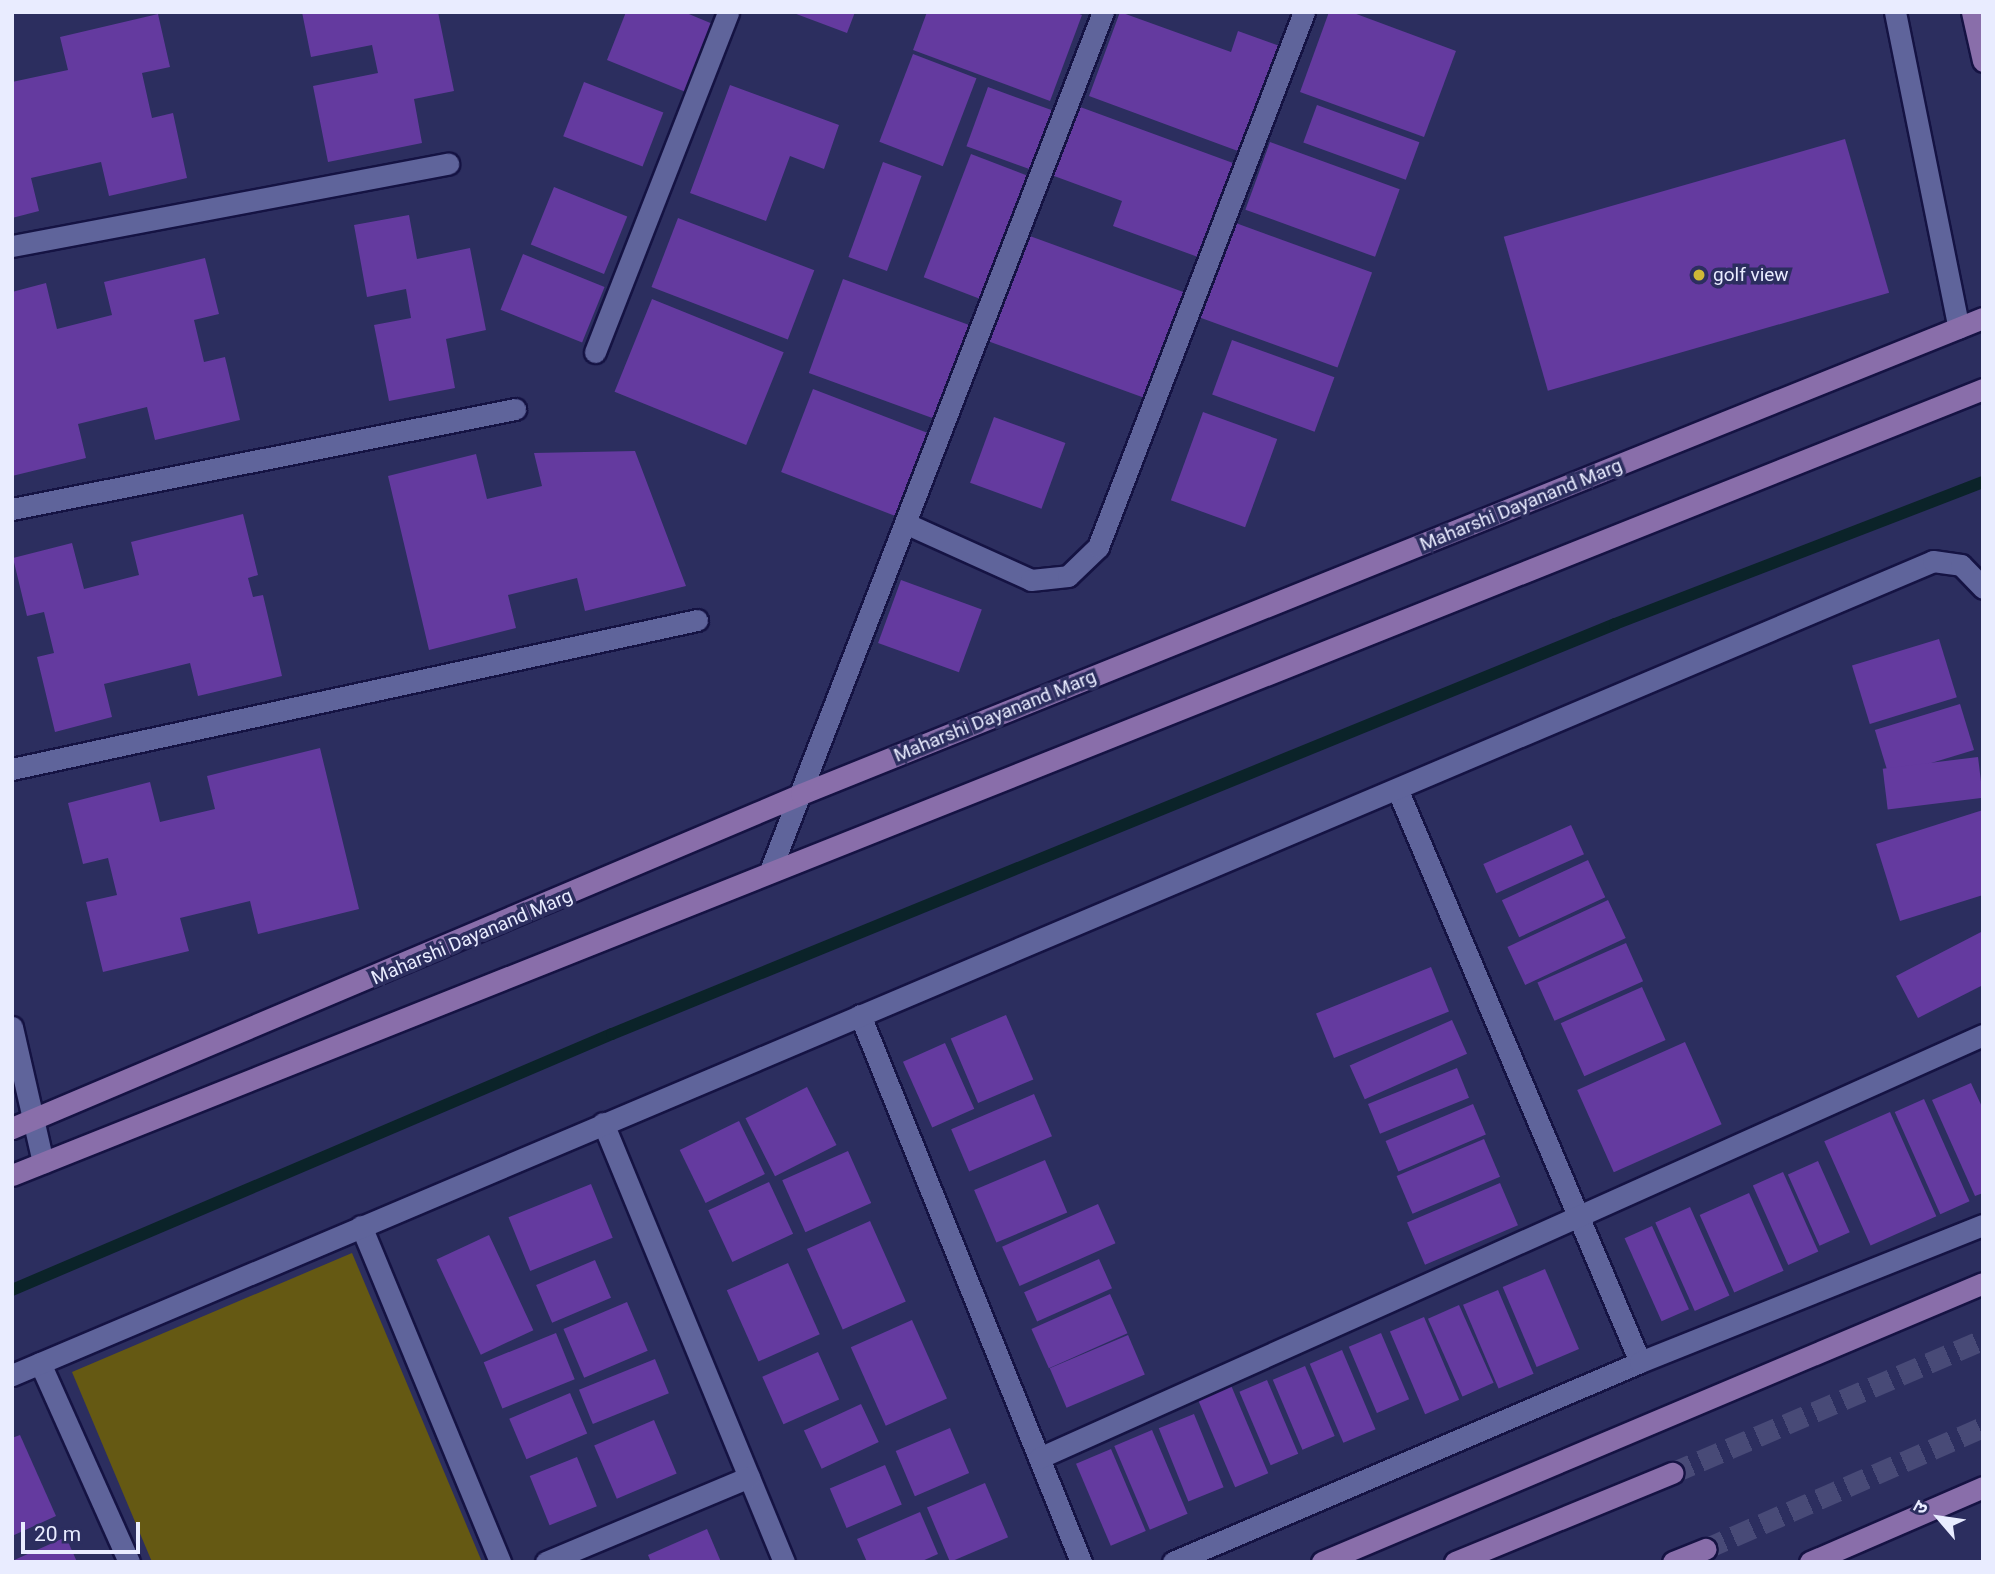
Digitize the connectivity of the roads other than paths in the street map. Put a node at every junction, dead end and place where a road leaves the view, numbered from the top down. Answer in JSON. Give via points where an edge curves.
{"nodes":[{"id":1,"x":728,"y":12,"type":"edge"},
{"id":2,"x":1103,"y":12,"type":"edge"},
{"id":3,"x":1304,"y":12,"type":"edge"},
{"id":4,"x":1895,"y":12,"type":"edge"},
{"id":5,"x":1972,"y":12,"type":"edge"},
{"id":6,"x":1983,"y":61,"type":"edge"},
{"id":7,"x":448,"y":164,"type":"dead end"},
{"id":8,"x":12,"y":246,"type":"edge"},
{"id":9,"x":1983,"y":318,"type":"edge"},
{"id":10,"x":1959,"y":328,"type":"junction"},
{"id":11,"x":595,"y":352,"type":"dead end"},
{"id":12,"x":1983,"y":389,"type":"edge"},
{"id":13,"x":515,"y":409,"type":"dead end"},
{"id":14,"x":12,"y":509,"type":"edge"},
{"id":15,"x":905,"y":523,"type":"junction"},
{"id":16,"x":1983,"y":588,"type":"edge"},
{"id":17,"x":696,"y":620,"type":"dead end"},
{"id":18,"x":12,"y":769,"type":"edge"},
{"id":19,"x":1398,"y":792,"type":"junction"},
{"id":20,"x":801,"y":794,"type":"junction"},
{"id":21,"x":770,"y":871,"type":"junction"},
{"id":22,"x":860,"y":1015,"type":"junction"},
{"id":23,"x":12,"y":1027,"type":"edge"},
{"id":24,"x":1983,"y":1035,"type":"edge"},
{"id":25,"x":33,"y":1120,"type":"junction"},
{"id":26,"x":603,"y":1123,"type":"junction"},
{"id":27,"x":12,"y":1128,"type":"edge"},
{"id":28,"x":43,"y":1163,"type":"junction"},
{"id":29,"x":12,"y":1175,"type":"edge"},
{"id":30,"x":1579,"y":1219,"type":"junction"},
{"id":31,"x":1983,"y":1225,"type":"edge"},
{"id":32,"x":360,"y":1226,"type":"junction"},
{"id":33,"x":1983,"y":1283,"type":"edge"},
{"id":34,"x":1640,"y":1362,"type":"junction"},
{"id":35,"x":40,"y":1363,"type":"junction"},
{"id":36,"x":12,"y":1375,"type":"edge"},
{"id":37,"x":1039,"y":1458,"type":"junction"},
{"id":38,"x":1672,"y":1473,"type":"tunnel mouth"},
{"id":39,"x":749,"y":1477,"type":"junction"},
{"id":40,"x":1983,"y":1487,"type":"edge"},
{"id":41,"x":1705,"y":1549,"type":"tunnel mouth"},
{"id":42,"x":129,"y":1562,"type":"edge"},
{"id":43,"x":500,"y":1562,"type":"edge"},
{"id":44,"x":546,"y":1562,"type":"edge"},
{"id":45,"x":784,"y":1562,"type":"edge"},
{"id":46,"x":1081,"y":1562,"type":"edge"},
{"id":47,"x":1173,"y":1562,"type":"edge"},
{"id":48,"x":1322,"y":1562,"type":"edge"},
{"id":49,"x":1455,"y":1562,"type":"edge"},
{"id":50,"x":1673,"y":1562,"type":"edge"},
{"id":51,"x":1810,"y":1562,"type":"edge"}],
"edges":[{"from":1,"to":11,"type":"street"},
{"from":2,"to":15,"type":"street"},
{"from":3,"to":15,"type":"street","via":[[1098,547],[1068,576],[1031,580]]},
{"from":4,"to":10,"type":"street"},
{"from":5,"to":6,"type":"street"},
{"from":7,"to":8,"type":"street"},
{"from":9,"to":10,"type":"street","name":"Maharshi Dayanand Marg"},
{"from":10,"to":20,"type":"street","name":"Maharshi Dayanand Marg"},
{"from":12,"to":21,"type":"street"},
{"from":13,"to":14,"type":"street"},
{"from":15,"to":20,"type":"street"},
{"from":16,"to":19,"type":"street","via":[[1962,565],[1933,561]]},
{"from":17,"to":18,"type":"street"},
{"from":19,"to":22,"type":"street"},
{"from":19,"to":30,"type":"street"},
{"from":20,"to":21,"type":"street"},
{"from":20,"to":25,"type":"street","name":"Maharshi Dayanand Marg"},
{"from":21,"to":28,"type":"street"},
{"from":22,"to":26,"type":"street"},
{"from":22,"to":37,"type":"street"},
{"from":23,"to":25,"type":"street"},
{"from":24,"to":30,"type":"street"},
{"from":25,"to":27,"type":"street","name":"Maharshi Dayanand Marg"},
{"from":25,"to":28,"type":"street"},
{"from":26,"to":32,"type":"street"},
{"from":26,"to":39,"type":"street"},
{"from":28,"to":29,"type":"street"},
{"from":30,"to":34,"type":"street"},
{"from":30,"to":37,"type":"street"},
{"from":31,"to":34,"type":"street"},
{"from":32,"to":35,"type":"street"},
{"from":32,"to":43,"type":"street"},
{"from":33,"to":48,"type":"street"},
{"from":34,"to":47,"type":"street"},
{"from":35,"to":36,"type":"street"},
{"from":35,"to":42,"type":"street"},
{"from":37,"to":46,"type":"street"},
{"from":38,"to":49,"type":"street"},
{"from":39,"to":44,"type":"street"},
{"from":39,"to":45,"type":"street"},
{"from":40,"to":51,"type":"street"},
{"from":41,"to":50,"type":"street"}]}
